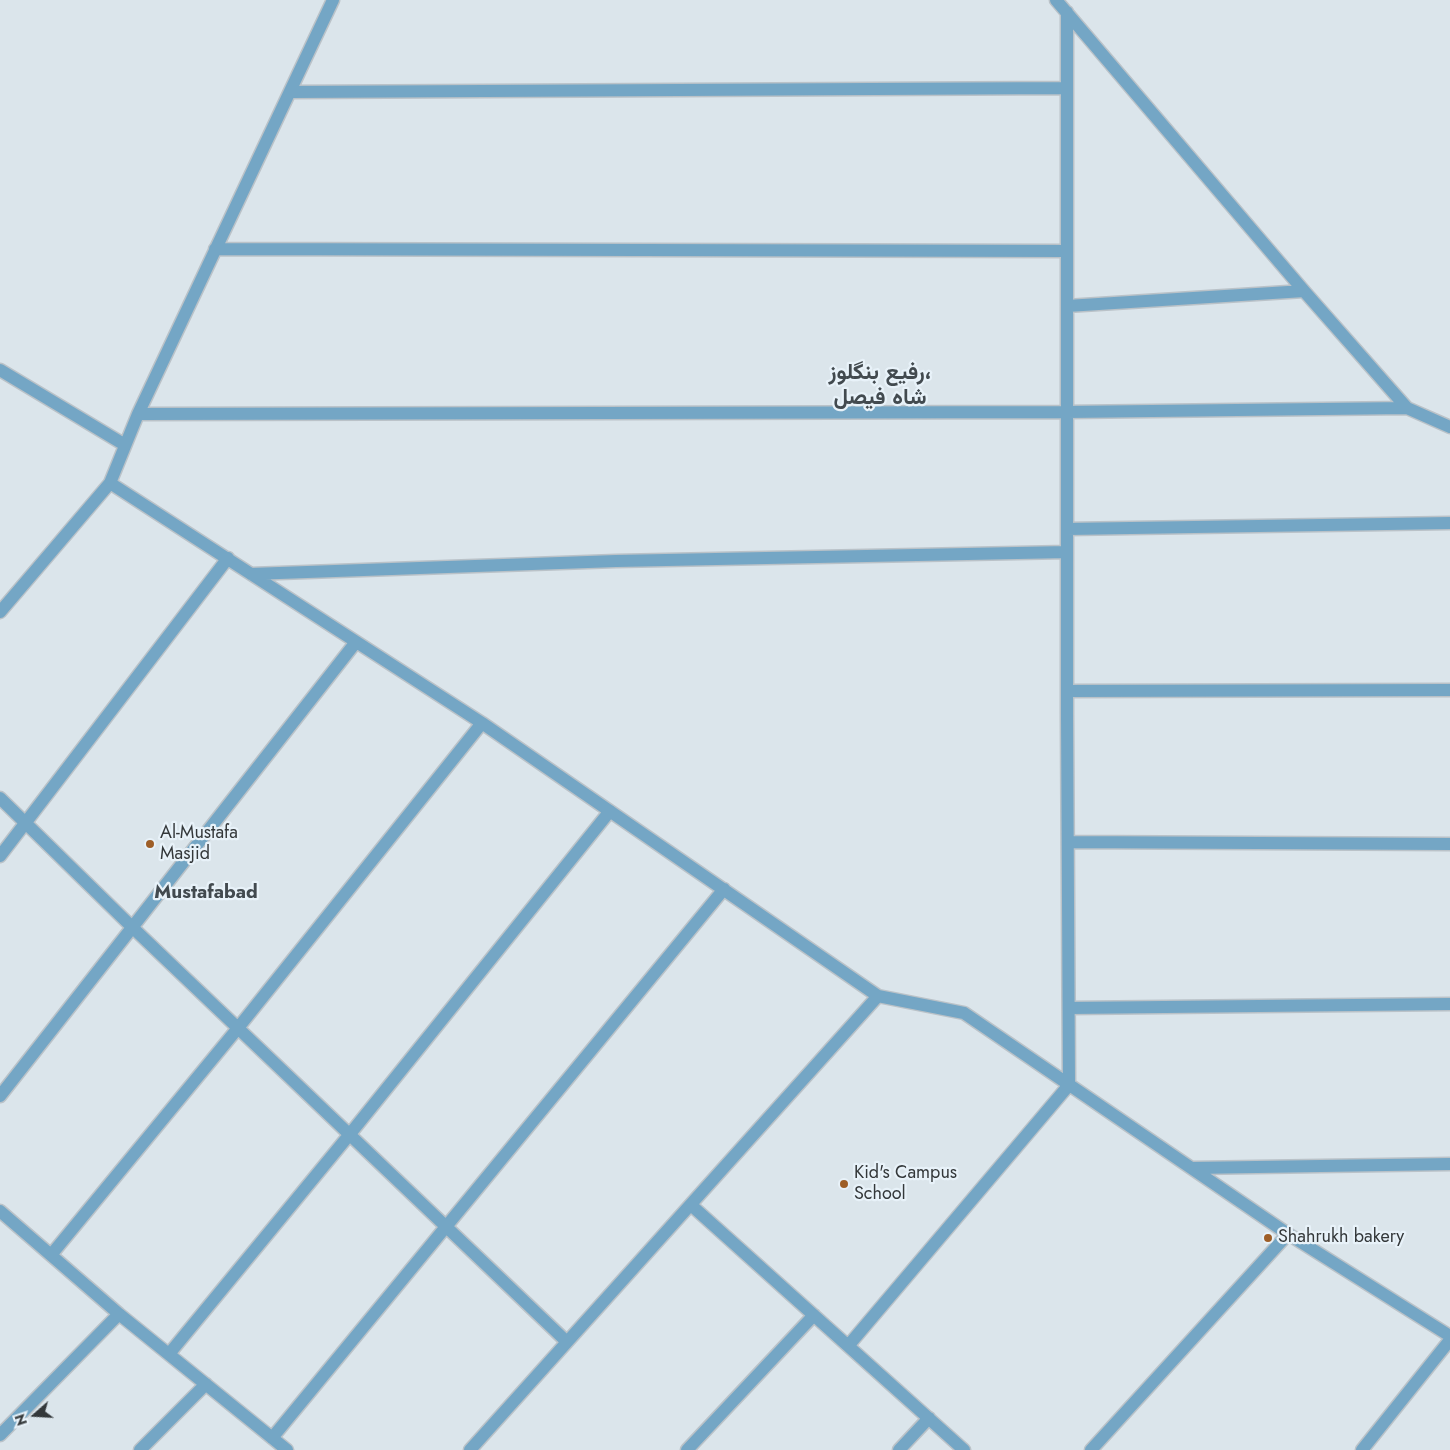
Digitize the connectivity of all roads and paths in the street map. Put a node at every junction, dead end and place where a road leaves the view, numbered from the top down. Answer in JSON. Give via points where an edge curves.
{"nodes":[{"id":1,"x":333,"y":0,"type":"edge"},
{"id":2,"x":1056,"y":0,"type":"edge"},
{"id":3,"x":1067,"y":12,"type":"junction"},
{"id":4,"x":1067,"y":88,"type":"junction"},
{"id":5,"x":290,"y":92,"type":"junction"},
{"id":6,"x":215,"y":249,"type":"junction"},
{"id":7,"x":1067,"y":251,"type":"junction"},
{"id":8,"x":1304,"y":291,"type":"junction"},
{"id":9,"x":1067,"y":306,"type":"junction"},
{"id":10,"x":0,"y":370,"type":"edge"},
{"id":11,"x":1407,"y":408,"type":"junction"},
{"id":12,"x":1067,"y":412,"type":"junction"},
{"id":13,"x":138,"y":414,"type":"junction"},
{"id":14,"x":1450,"y":427,"type":"edge"},
{"id":15,"x":125,"y":445,"type":"junction"},
{"id":16,"x":110,"y":483,"type":"junction"},
{"id":17,"x":1450,"y":523,"type":"edge"},
{"id":18,"x":1067,"y":529,"type":"junction"},
{"id":19,"x":1067,"y":552,"type":"junction"},
{"id":20,"x":228,"y":558,"type":"junction"},
{"id":21,"x":251,"y":574,"type":"junction"},
{"id":22,"x":0,"y":612,"type":"edge"},
{"id":23,"x":356,"y":642,"type":"junction"},
{"id":24,"x":1450,"y":690,"type":"edge"},
{"id":25,"x":1066,"y":691,"type":"junction"},
{"id":26,"x":482,"y":723,"type":"junction"},
{"id":27,"x":0,"y":798,"type":"edge"},
{"id":28,"x":610,"y":811,"type":"junction"},
{"id":29,"x":26,"y":823,"type":"junction"},
{"id":30,"x":1068,"y":842,"type":"junction"},
{"id":31,"x":1450,"y":844,"type":"edge"},
{"id":32,"x":0,"y":856,"type":"edge"},
{"id":33,"x":724,"y":889,"type":"junction"},
{"id":34,"x":132,"y":928,"type":"junction"},
{"id":35,"x":878,"y":996,"type":"junction"},
{"id":36,"x":1450,"y":1004,"type":"edge"},
{"id":37,"x":1069,"y":1008,"type":"junction"},
{"id":38,"x":238,"y":1028,"type":"junction"},
{"id":39,"x":1069,"y":1085,"type":"junction"},
{"id":40,"x":0,"y":1096,"type":"edge"},
{"id":41,"x":350,"y":1134,"type":"junction"},
{"id":42,"x":1450,"y":1164,"type":"edge"},
{"id":43,"x":1192,"y":1168,"type":"junction"},
{"id":44,"x":691,"y":1205,"type":"junction"},
{"id":45,"x":0,"y":1211,"type":"edge"},
{"id":46,"x":448,"y":1228,"type":"junction"},
{"id":47,"x":1288,"y":1234,"type":"junction"},
{"id":48,"x":50,"y":1255,"type":"junction"},
{"id":49,"x":120,"y":1314,"type":"junction"},
{"id":50,"x":814,"y":1315,"type":"junction"},
{"id":51,"x":1450,"y":1336,"type":"edge"},
{"id":52,"x":1450,"y":1340,"type":"edge"},
{"id":53,"x":567,"y":1342,"type":"junction"},
{"id":54,"x":848,"y":1346,"type":"junction"},
{"id":55,"x":169,"y":1354,"type":"junction"},
{"id":56,"x":206,"y":1384,"type":"junction"},
{"id":57,"x":928,"y":1418,"type":"junction"},
{"id":58,"x":0,"y":1435,"type":"edge"},
{"id":59,"x":272,"y":1438,"type":"junction"},
{"id":60,"x":140,"y":1450,"type":"edge"},
{"id":61,"x":287,"y":1450,"type":"edge"},
{"id":62,"x":470,"y":1450,"type":"edge"},
{"id":63,"x":687,"y":1450,"type":"edge"},
{"id":64,"x":899,"y":1450,"type":"edge"},
{"id":65,"x":964,"y":1450,"type":"edge"},
{"id":66,"x":1091,"y":1450,"type":"edge"},
{"id":67,"x":1362,"y":1450,"type":"edge"}],
"edges":[{"from":1,"to":5,"type":"street"},
{"from":2,"to":3,"type":"street"},
{"from":3,"to":4,"type":"street"},
{"from":3,"to":8,"type":"street"},
{"from":4,"to":5,"type":"street"},
{"from":4,"to":7,"type":"street"},
{"from":5,"to":6,"type":"street"},
{"from":6,"to":7,"type":"street"},
{"from":6,"to":13,"type":"street"},
{"from":7,"to":9,"type":"street"},
{"from":8,"to":9,"type":"street"},
{"from":8,"to":11,"type":"street"},
{"from":9,"to":12,"type":"street"},
{"from":10,"to":15,"type":"street"},
{"from":11,"to":12,"type":"street"},
{"from":11,"to":14,"type":"street"},
{"from":12,"to":13,"type":"street"},
{"from":12,"to":18,"type":"street"},
{"from":13,"to":15,"type":"street"},
{"from":15,"to":16,"type":"street"},
{"from":16,"to":20,"type":"street"},
{"from":16,"to":22,"type":"street"},
{"from":17,"to":18,"type":"street"},
{"from":18,"to":19,"type":"street"},
{"from":19,"to":21,"type":"street"},
{"from":19,"to":25,"type":"street"},
{"from":20,"to":21,"type":"street"},
{"from":20,"to":29,"type":"street"},
{"from":21,"to":23,"type":"street"},
{"from":23,"to":26,"type":"street"},
{"from":23,"to":34,"type":"street"},
{"from":24,"to":25,"type":"street"},
{"from":25,"to":30,"type":"street"},
{"from":26,"to":28,"type":"street"},
{"from":26,"to":38,"type":"street"},
{"from":27,"to":29,"type":"street"},
{"from":28,"to":33,"type":"street"},
{"from":28,"to":41,"type":"street"},
{"from":29,"to":32,"type":"street"},
{"from":29,"to":34,"type":"street"},
{"from":30,"to":31,"type":"street"},
{"from":30,"to":37,"type":"street"},
{"from":33,"to":35,"type":"street"},
{"from":33,"to":46,"type":"street"},
{"from":34,"to":38,"type":"street"},
{"from":34,"to":40,"type":"street"},
{"from":35,"to":39,"type":"street","via":[[964,1013]]},
{"from":35,"to":44,"type":"street"},
{"from":36,"to":37,"type":"street"},
{"from":37,"to":39,"type":"street"},
{"from":38,"to":41,"type":"street"},
{"from":38,"to":48,"type":"street"},
{"from":39,"to":43,"type":"street"},
{"from":39,"to":54,"type":"street"},
{"from":41,"to":46,"type":"street"},
{"from":41,"to":55,"type":"street"},
{"from":42,"to":43,"type":"street"},
{"from":43,"to":47,"type":"street"},
{"from":44,"to":50,"type":"street"},
{"from":44,"to":53,"type":"street"},
{"from":45,"to":48,"type":"street"},
{"from":46,"to":53,"type":"street"},
{"from":46,"to":59,"type":"street"},
{"from":47,"to":51,"type":"street"},
{"from":47,"to":66,"type":"street"},
{"from":48,"to":49,"type":"street"},
{"from":49,"to":55,"type":"street"},
{"from":49,"to":58,"type":"street"},
{"from":50,"to":54,"type":"street"},
{"from":50,"to":63,"type":"street"},
{"from":52,"to":67,"type":"street"},
{"from":53,"to":62,"type":"street"},
{"from":54,"to":57,"type":"street"},
{"from":55,"to":56,"type":"street"},
{"from":56,"to":59,"type":"street"},
{"from":56,"to":60,"type":"street"},
{"from":57,"to":64,"type":"street"},
{"from":57,"to":65,"type":"street"},
{"from":59,"to":61,"type":"street"}]}
